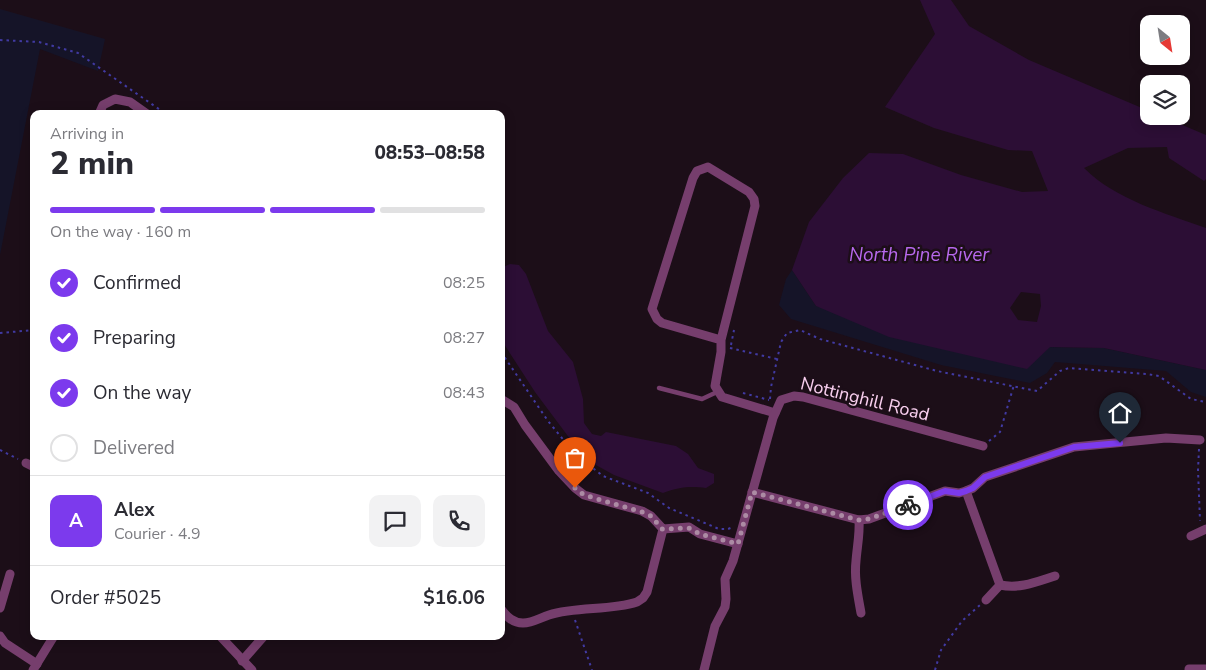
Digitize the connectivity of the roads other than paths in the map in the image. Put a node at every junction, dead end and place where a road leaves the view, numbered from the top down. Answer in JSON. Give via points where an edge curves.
{"nodes":[{"id":1,"x":101,"y":110,"type":"edge"},
{"id":2,"x":141,"y":110,"type":"edge"},
{"id":3,"x":721,"y":340,"type":"junction"},
{"id":4,"x":659,"y":388,"type":"dead end"},
{"id":5,"x":717,"y":392,"type":"junction"},
{"id":6,"x":505,"y":401,"type":"edge"},
{"id":7,"x":770,"y":412,"type":"junction"},
{"id":8,"x":1200,"y":440,"type":"dead end"},
{"id":9,"x":982,"y":446,"type":"road end"},
{"id":10,"x":966,"y":491,"type":"junction"},
{"id":11,"x":752,"y":492,"type":"junction"},
{"id":12,"x":859,"y":520,"type":"junction"},
{"id":13,"x":662,"y":529,"type":"junction"},
{"id":14,"x":1206,"y":530,"type":"edge"},
{"id":15,"x":1191,"y":536,"type":"dead end"},
{"id":16,"x":738,"y":544,"type":"junction"},
{"id":17,"x":10,"y":574,"type":"dead end"},
{"id":18,"x":1055,"y":576,"type":"dead end"},
{"id":19,"x":1000,"y":585,"type":"junction"},
{"id":20,"x":986,"y":600,"type":"road end"},
{"id":21,"x":0,"y":608,"type":"edge"},
{"id":22,"x":861,"y":613,"type":"dead end"},
{"id":23,"x":505,"y":614,"type":"edge"},
{"id":24,"x":0,"y":636,"type":"edge"},
{"id":25,"x":52,"y":640,"type":"edge"},
{"id":26,"x":224,"y":640,"type":"edge"},
{"id":27,"x":260,"y":640,"type":"edge"},
{"id":28,"x":242,"y":661,"type":"junction"},
{"id":29,"x":35,"y":667,"type":"edge"},
{"id":30,"x":1189,"y":669,"type":"edge"},
{"id":31,"x":1206,"y":669,"type":"edge"},
{"id":32,"x":252,"y":670,"type":"edge"},
{"id":33,"x":704,"y":670,"type":"edge"}],
"edges":[{"from":1,"to":2,"type":"street","via":[[108,101],[121,99]]},
{"from":3,"to":3,"type":"street","via":[[755,206],[749,192],[708,167],[702,168],[693,178],[652,308],[662,323]]},
{"from":3,"to":5,"type":"street"},
{"from":4,"to":5,"type":"lane","via":[[702,399]]},
{"from":5,"to":7,"type":"street","via":[[722,397]]},
{"from":6,"to":13,"type":"street","via":[[514,406],[525,425],[575,488],[584,495],[651,516]]},
{"from":7,"to":9,"type":"street","name":"Nottinghill Road","via":[[781,400],[794,396]]},
{"from":7,"to":11,"type":"street"},
{"from":8,"to":10,"type":"street","via":[[1166,438],[1074,447],[985,477]]},
{"from":10,"to":12,"type":"street","via":[[945,491]]},
{"from":10,"to":19,"type":"street"},
{"from":11,"to":12,"type":"street"},
{"from":11,"to":16,"type":"street"},
{"from":12,"to":22,"type":"street","via":[[856,588]]},
{"from":13,"to":16,"type":"street","via":[[689,528]]},
{"from":13,"to":23,"type":"street","via":[[643,598],[631,604],[572,610],[530,623],[522,623]]},
{"from":14,"to":15,"type":"street"},
{"from":16,"to":33,"type":"street","via":[[725,579],[725,608],[715,626]]},
{"from":17,"to":21,"type":"street"},
{"from":18,"to":19,"type":"street","via":[[1023,586]]},
{"from":19,"to":20,"type":"street"},
{"from":24,"to":29,"type":"street"},
{"from":25,"to":29,"type":"street"},
{"from":26,"to":28,"type":"street"},
{"from":27,"to":28,"type":"street"},
{"from":28,"to":32,"type":"street"},
{"from":30,"to":31,"type":"street"}]}
